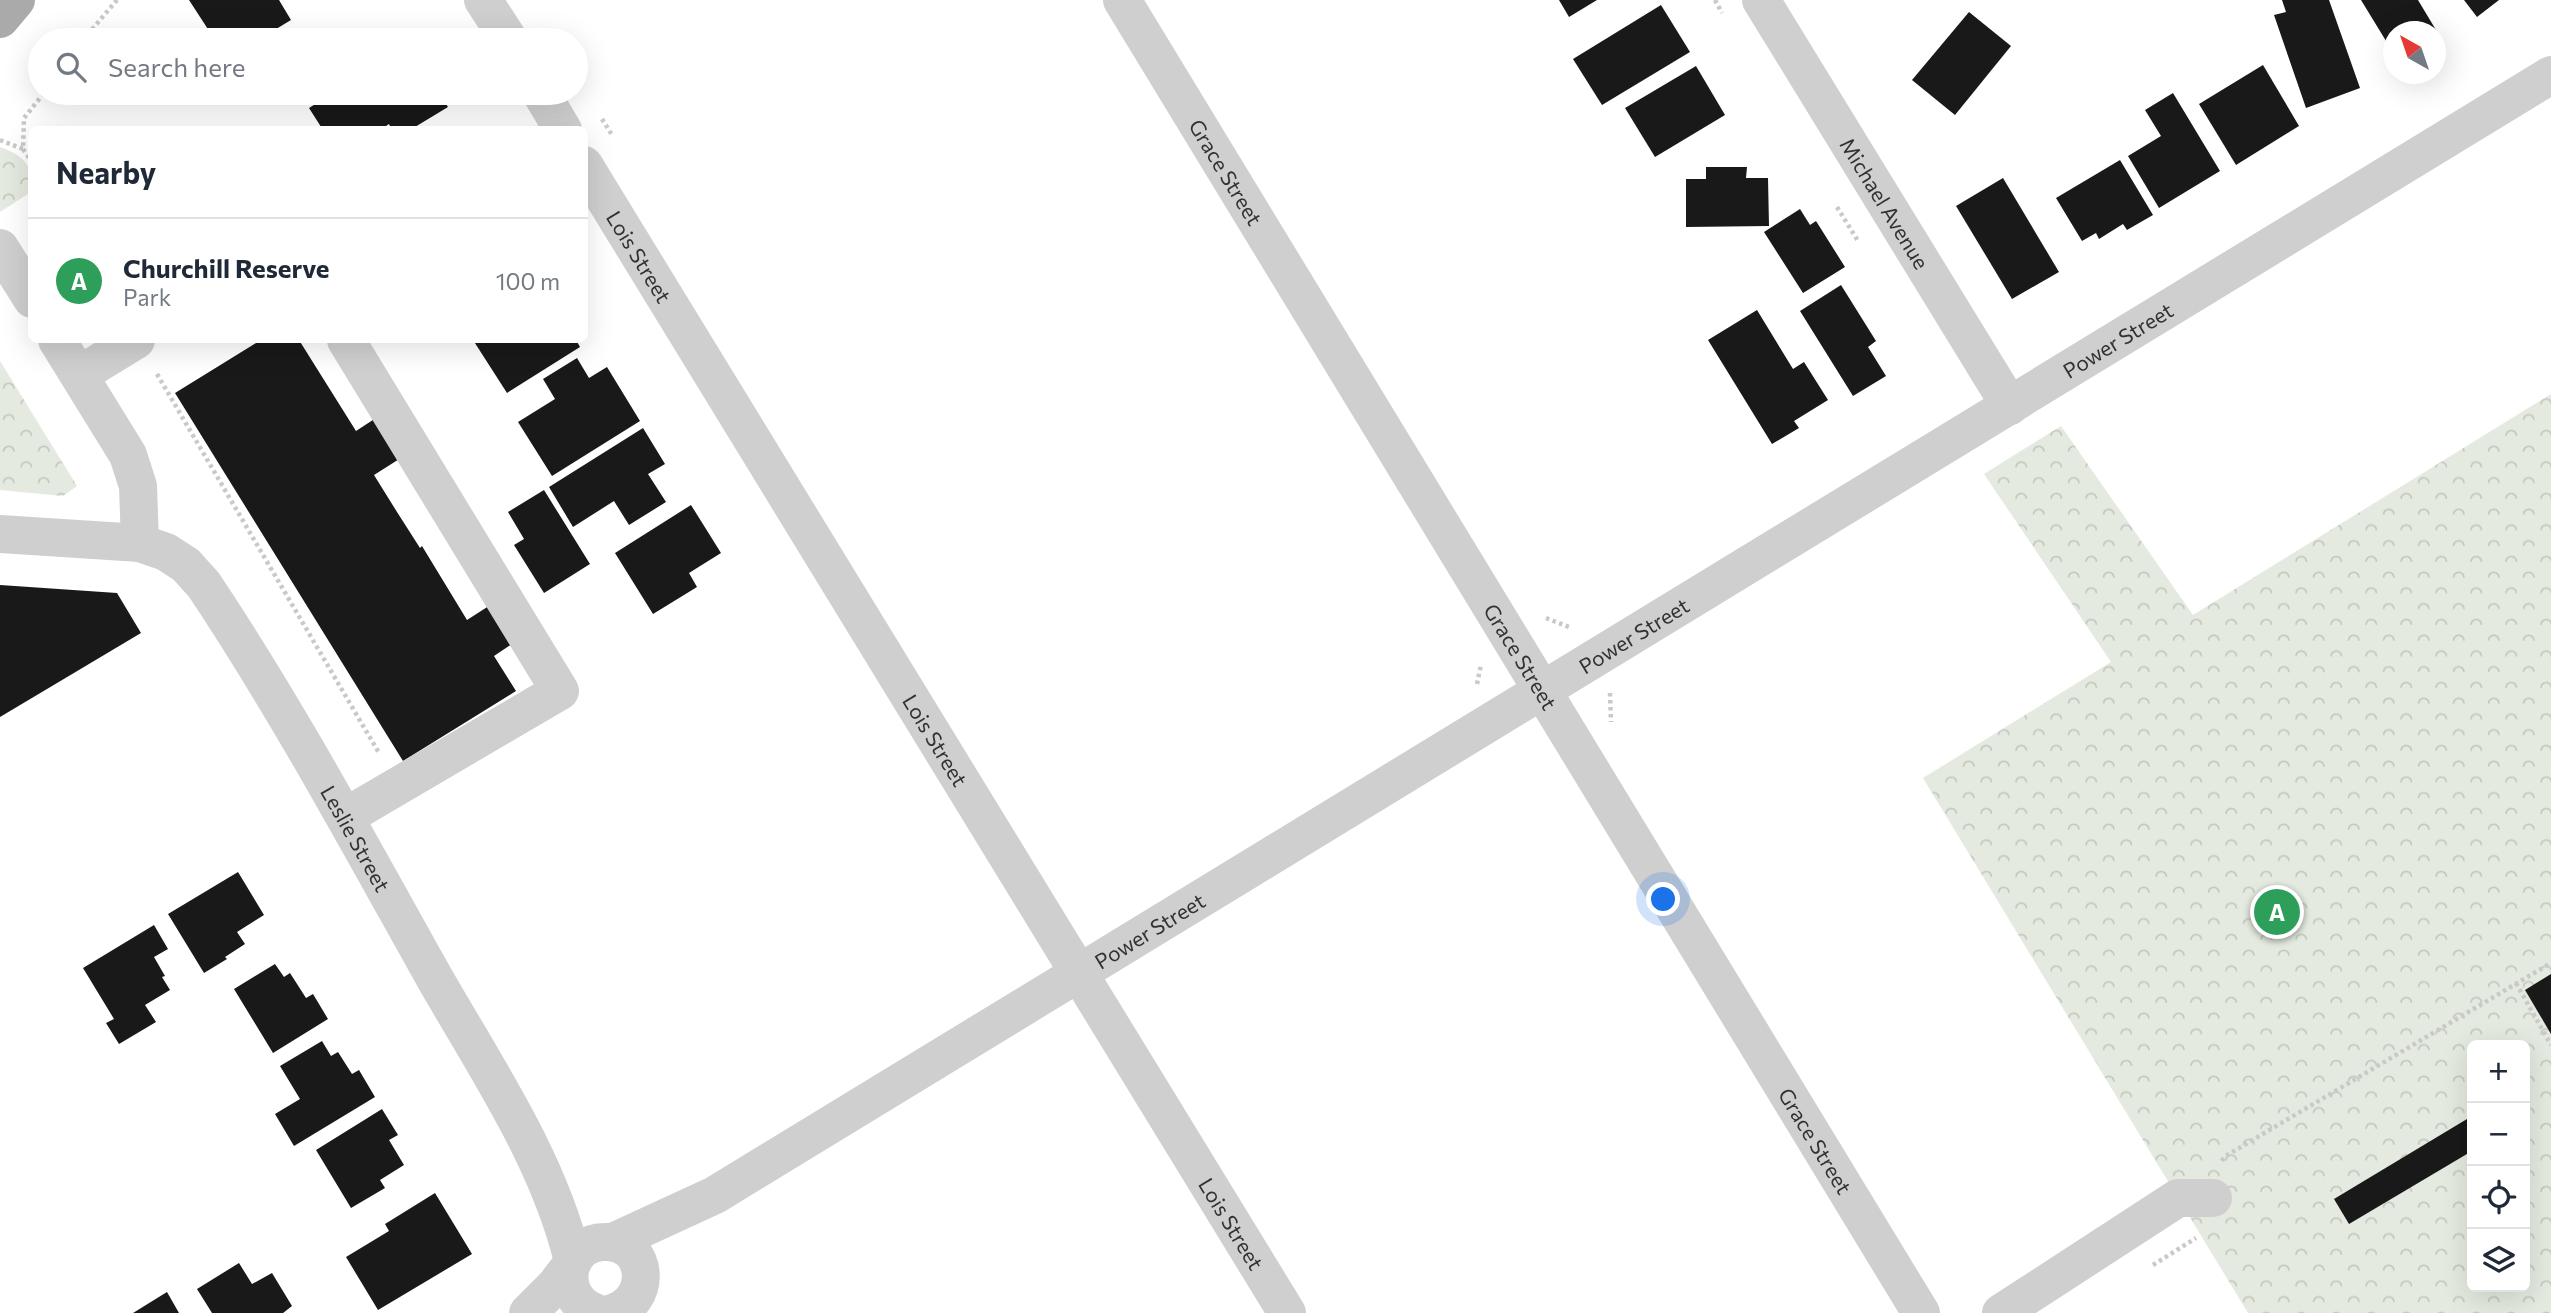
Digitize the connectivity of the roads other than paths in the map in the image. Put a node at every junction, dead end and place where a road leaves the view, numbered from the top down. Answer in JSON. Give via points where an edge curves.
{"nodes":[{"id":1,"x":16,"y":0,"type":"edge"},
{"id":2,"x":484,"y":0,"type":"edge"},
{"id":3,"x":1122,"y":0,"type":"edge"},
{"id":4,"x":1761,"y":0,"type":"edge"},
{"id":5,"x":0,"y":19,"type":"edge"},
{"id":6,"x":502,"y":28,"type":"edge"},
{"id":7,"x":2551,"y":75,"type":"edge"},
{"id":8,"x":548,"y":105,"type":"edge"},
{"id":9,"x":561,"y":126,"type":"edge"},
{"id":10,"x":588,"y":172,"type":"edge"},
{"id":11,"x":0,"y":248,"type":"edge"},
{"id":12,"x":28,"y":293,"type":"edge"},
{"id":13,"x":59,"y":343,"type":"edge"},
{"id":14,"x":348,"y":343,"type":"edge"},
{"id":15,"x":144,"y":352,"type":"edge"},
{"id":16,"x":79,"y":375,"type":"junction"},
{"id":17,"x":2010,"y":406,"type":"junction"},
{"id":18,"x":0,"y":534,"type":"edge"},
{"id":19,"x":140,"y":543,"type":"junction"},
{"id":20,"x":1542,"y":690,"type":"junction"},
{"id":21,"x":345,"y":817,"type":"junction"},
{"id":22,"x":1079,"y":973,"type":"junction"},
{"id":23,"x":540,"y":1165,"type":"junction"},
{"id":24,"x":715,"y":1195,"type":"junction"},
{"id":25,"x":2213,"y":1198,"type":"road end"},
{"id":26,"x":610,"y":1242,"type":"junction"},
{"id":27,"x":572,"y":1263,"type":"junction"},
{"id":28,"x":643,"y":1294,"type":"edge"},
{"id":29,"x":528,"y":1313,"type":"edge"},
{"id":30,"x":594,"y":1313,"type":"edge"},
{"id":31,"x":612,"y":1313,"type":"edge"},
{"id":32,"x":1287,"y":1313,"type":"edge"},
{"id":33,"x":1921,"y":1313,"type":"edge"},
{"id":34,"x":2001,"y":1313,"type":"edge"}],
"edges":[{"from":1,"to":5,"type":"main road"},
{"from":2,"to":6,"type":"street"},
{"from":3,"to":20,"type":"street","name":"Grace Street"},
{"from":4,"to":17,"type":"street","name":"Michael Avenue"},
{"from":7,"to":17,"type":"street","name":"Power Street"},
{"from":8,"to":9,"type":"street"},
{"from":10,"to":22,"type":"street","name":"Lois Street"},
{"from":11,"to":12,"type":"street"},
{"from":13,"to":16,"type":"street"},
{"from":14,"to":21,"type":"street","via":[[560,691]]},
{"from":15,"to":16,"type":"street"},
{"from":16,"to":19,"type":"street","via":[[134,470],[140,500]]},
{"from":17,"to":20,"type":"street","name":"Power Street"},
{"from":18,"to":19,"type":"street","name":"Leslie Street"},
{"from":19,"to":21,"type":"street","name":"Leslie Street","via":[[186,565],[204,585]]},
{"from":20,"to":22,"type":"street","name":"Power Street"},
{"from":20,"to":33,"type":"street","name":"Grace Street"},
{"from":21,"to":23,"type":"street","name":"Leslie Street"},
{"from":22,"to":24,"type":"street","name":"Power Street"},
{"from":22,"to":32,"type":"street","name":"Lois Street"},
{"from":23,"to":26,"type":"street","name":"Leslie Street"},
{"from":23,"to":27,"type":"street","name":"Leslie Street","via":[[566,1233]]},
{"from":24,"to":26,"type":"street","name":"Power Street"},
{"from":24,"to":28,"type":"street","name":"Power Street","via":[[653,1260]]},
{"from":25,"to":34,"type":"street","via":[[2178,1198]]},
{"from":26,"to":27,"type":"street","name":"Power Street","via":[[587,1246]]},
{"from":26,"to":28,"type":"street","name":"Leslie Street","via":[[631,1253],[640,1271]]},
{"from":27,"to":29,"type":"street"},
{"from":27,"to":30,"type":"street","name":"Leslie Street","via":[[569,1276],[575,1298]]},
{"from":28,"to":31,"type":"street","name":"Power Street"}]}
